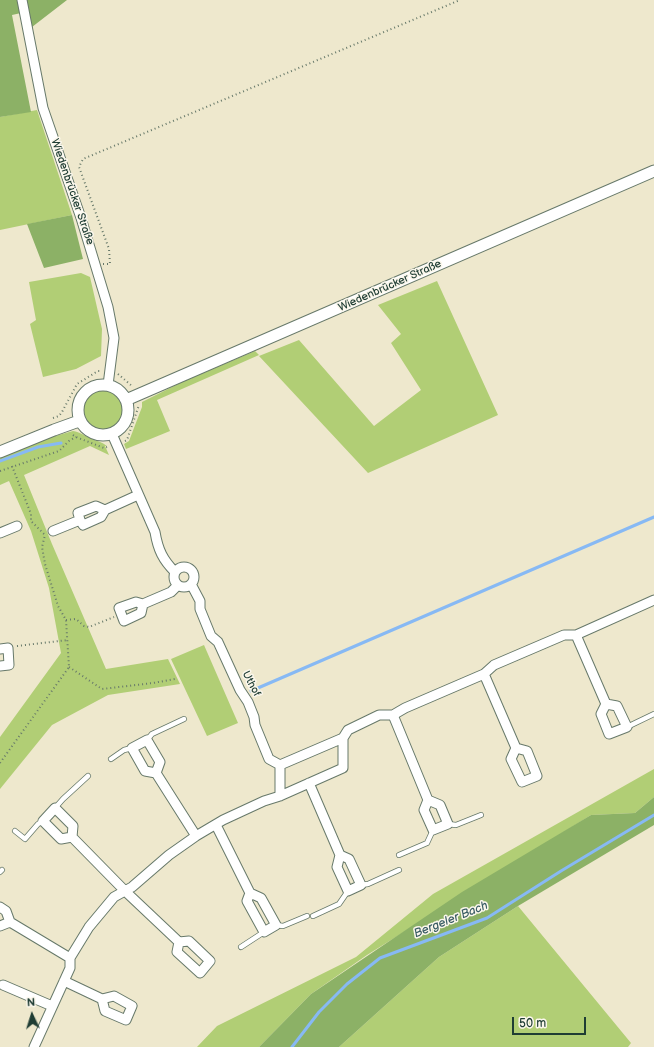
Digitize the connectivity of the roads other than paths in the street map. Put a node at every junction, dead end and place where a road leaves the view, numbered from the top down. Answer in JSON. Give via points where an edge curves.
{"nodes":[{"id":1,"x":22,"y":0,"type":"edge"},
{"id":2,"x":654,"y":171,"type":"edge"},
{"id":3,"x":108,"y":385,"type":"junction"},
{"id":4,"x":126,"y":400,"type":"junction"},
{"id":5,"x":79,"y":421,"type":"junction"},
{"id":6,"x":112,"y":434,"type":"junction"},
{"id":7,"x":0,"y":452,"type":"edge"},
{"id":8,"x":138,"y":495,"type":"junction"},
{"id":9,"x":17,"y":526,"type":"dead end"},
{"id":10,"x":53,"y":532,"type":"dead end"},
{"id":11,"x":0,"y":533,"type":"edge"},
{"id":12,"x":175,"y":572,"type":"junction"},
{"id":13,"x":191,"y":584,"type":"junction"},
{"id":14,"x":178,"y":585,"type":"junction"},
{"id":15,"x":654,"y":600,"type":"edge"},
{"id":16,"x":143,"y":604,"type":"junction"},
{"id":17,"x":576,"y":635,"type":"junction"},
{"id":18,"x":4,"y":648,"type":"edge"},
{"id":19,"x":0,"y":666,"type":"edge"},
{"id":20,"x":484,"y":674,"type":"junction"},
{"id":21,"x":606,"y":704,"type":"junction"},
{"id":22,"x":654,"y":714,"type":"edge"},
{"id":23,"x":393,"y":715,"type":"junction"},
{"id":24,"x":184,"y":718,"type":"dead end"},
{"id":25,"x":626,"y":727,"type":"junction"},
{"id":26,"x":343,"y":738,"type":"junction"},
{"id":27,"x":147,"y":740,"type":"junction"},
{"id":28,"x":132,"y":748,"type":"junction"},
{"id":29,"x":516,"y":748,"type":"dead end"},
{"id":30,"x":111,"y":759,"type":"dead end"},
{"id":31,"x":280,"y":765,"type":"junction"},
{"id":32,"x":156,"y":773,"type":"junction"},
{"id":33,"x":88,"y":776,"type":"dead end"},
{"id":34,"x":309,"y":783,"type":"junction"},
{"id":35,"x":280,"y":796,"type":"junction"},
{"id":36,"x":428,"y":800,"type":"junction"},
{"id":37,"x":55,"y":808,"type":"junction"},
{"id":38,"x":481,"y":815,"type":"dead end"},
{"id":39,"x":43,"y":821,"type":"junction"},
{"id":40,"x":448,"y":824,"type":"junction"},
{"id":41,"x":216,"y":825,"type":"junction"},
{"id":42,"x":433,"y":830,"type":"junction"},
{"id":43,"x":15,"y":831,"type":"dead end"},
{"id":44,"x":196,"y":836,"type":"junction"},
{"id":45,"x":72,"y":837,"type":"junction"},
{"id":46,"x":340,"y":855,"type":"junction"},
{"id":47,"x":399,"y":855,"type":"dead end"},
{"id":48,"x":398,"y":870,"type":"dead end"},
{"id":49,"x":361,"y":885,"type":"junction"},
{"id":50,"x":125,"y":891,"type":"junction"},
{"id":51,"x":348,"y":891,"type":"junction"},
{"id":52,"x":250,"y":893,"type":"junction"},
{"id":53,"x":0,"y":907,"type":"edge"},
{"id":54,"x":10,"y":922,"type":"junction"},
{"id":55,"x":276,"y":925,"type":"junction"},
{"id":56,"x":0,"y":926,"type":"edge"},
{"id":57,"x":264,"y":932,"type":"junction"},
{"id":58,"x":179,"y":942,"type":"dead end"},
{"id":59,"x":242,"y":947,"type":"dead end"},
{"id":60,"x":70,"y":958,"type":"junction"},
{"id":61,"x":64,"y":980,"type":"junction"},
{"id":62,"x":3,"y":986,"type":"dead end"},
{"id":63,"x":102,"y":999,"type":"dead end"},
{"id":64,"x":52,"y":1006,"type":"junction"},
{"id":65,"x":34,"y":1047,"type":"edge"}],
"edges":[{"from":1,"to":3,"type":"street","name":"Wiedenbrücker Straße","via":[[43,108],[108,307],[114,338]]},
{"from":2,"to":4,"type":"street","name":"Wiedenbrücker Straße"},
{"from":3,"to":4,"type":"street","via":[[120,392]]},
{"from":3,"to":5,"type":"street","via":[[88,389],[81,396],[77,406]]},
{"from":4,"to":6,"type":"street","via":[[126,420],[122,427]]},
{"from":5,"to":6,"type":"street","via":[[91,432]]},
{"from":5,"to":7,"type":"street"},
{"from":6,"to":8,"type":"street"},
{"from":8,"to":10,"type":"street","via":[[105,510],[96,506],[78,514],[80,520]]},
{"from":8,"to":12,"type":"street","via":[[165,562]]},
{"from":9,"to":11,"type":"street"},
{"from":12,"to":13,"type":"street","via":[[188,568],[193,575]]},
{"from":12,"to":14,"type":"street","via":[[174,577]]},
{"from":13,"to":14,"type":"street","via":[[182,587]]},
{"from":13,"to":31,"type":"street","name":"Uthof","via":[[212,636],[218,642],[248,702],[269,759]]},
{"from":14,"to":16,"type":"street","via":[[171,592]]},
{"from":15,"to":17,"type":"street"},
{"from":16,"to":16,"type":"street","via":[[141,613],[124,621],[119,608],[136,602]]},
{"from":17,"to":20,"type":"street","via":[[564,635],[494,665]]},
{"from":17,"to":21,"type":"street"},
{"from":18,"to":19,"type":"street","via":[[9,665]]},
{"from":20,"to":23,"type":"street"},
{"from":20,"to":29,"type":"street"},
{"from":21,"to":25,"type":"street","via":[[617,706]]},
{"from":21,"to":25,"type":"street","via":[[601,714],[609,734]]},
{"from":22,"to":25,"type":"lane"},
{"from":23,"to":26,"type":"street","via":[[379,715],[348,730]]},
{"from":23,"to":36,"type":"street"},
{"from":24,"to":27,"type":"lane","via":[[152,734]]},
{"from":26,"to":31,"type":"street"},
{"from":26,"to":34,"type":"street","via":[[343,768]]},
{"from":27,"to":28,"type":"street"},
{"from":27,"to":32,"type":"street","via":[[160,762]]},
{"from":28,"to":30,"type":"lane"},
{"from":28,"to":32,"type":"street","via":[[145,771]]},
{"from":31,"to":35,"type":"street"},
{"from":32,"to":44,"type":"street"},
{"from":33,"to":37,"type":"lane"},
{"from":34,"to":35,"type":"street"},
{"from":34,"to":46,"type":"street"},
{"from":35,"to":41,"type":"street"},
{"from":36,"to":40,"type":"street","via":[[440,805]]},
{"from":36,"to":42,"type":"street","via":[[424,810]]},
{"from":37,"to":39,"type":"street"},
{"from":37,"to":45,"type":"street","via":[[74,826]]},
{"from":38,"to":40,"type":"lane","via":[[456,825]]},
{"from":39,"to":43,"type":"lane","via":[[25,839]]},
{"from":39,"to":45,"type":"street","via":[[61,840]]},
{"from":40,"to":42,"type":"street"},
{"from":41,"to":44,"type":"street"},
{"from":41,"to":52,"type":"street"},
{"from":42,"to":47,"type":"lane","via":[[427,843]]},
{"from":44,"to":50,"type":"street"},
{"from":45,"to":50,"type":"street"},
{"from":46,"to":49,"type":"street","via":[[349,859]]},
{"from":46,"to":51,"type":"street","via":[[337,867]]},
{"from":48,"to":49,"type":"lane"},
{"from":49,"to":51,"type":"street"},
{"from":50,"to":58,"type":"street"},
{"from":50,"to":60,"type":"street","via":[[114,897],[89,927]]},
{"from":51,"to":55,"type":"lane","via":[[339,904],[283,926]]},
{"from":52,"to":55,"type":"street","via":[[261,898]]},
{"from":52,"to":57,"type":"street","via":[[247,901]]},
{"from":53,"to":54,"type":"street","via":[[6,911]]},
{"from":54,"to":56,"type":"street"},
{"from":54,"to":60,"type":"street"},
{"from":55,"to":57,"type":"street"},
{"from":57,"to":59,"type":"lane"},
{"from":60,"to":61,"type":"street","via":[[70,968]]},
{"from":61,"to":63,"type":"street"},
{"from":61,"to":64,"type":"street"},
{"from":62,"to":64,"type":"street"},
{"from":64,"to":65,"type":"street"}]}
